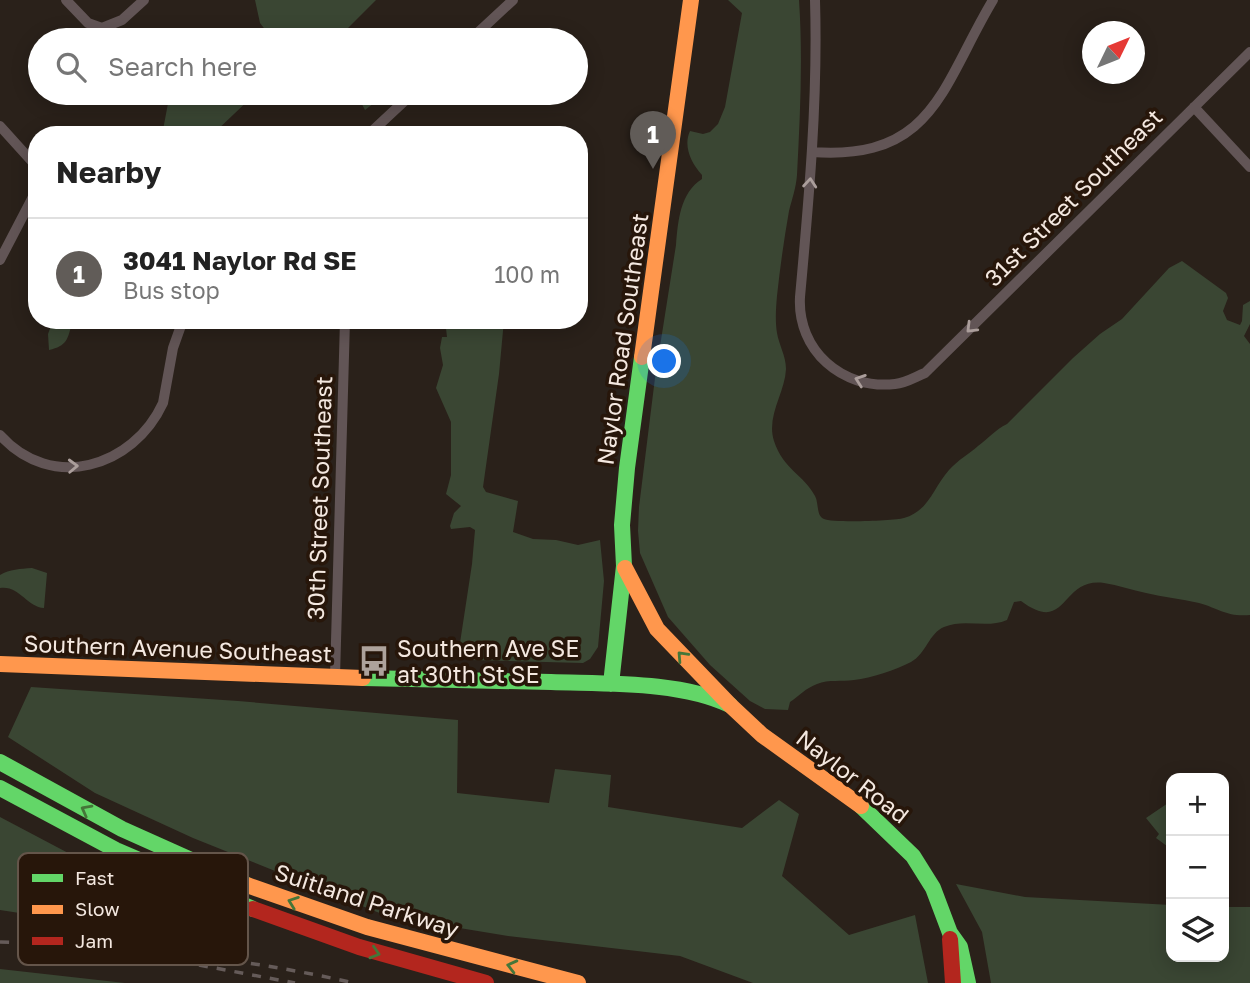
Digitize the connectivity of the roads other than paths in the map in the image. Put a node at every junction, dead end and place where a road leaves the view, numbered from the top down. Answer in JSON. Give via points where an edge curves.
{"nodes":[{"id":1,"x":66,"y":0,"type":"edge"},
{"id":2,"x":144,"y":0,"type":"edge"},
{"id":3,"x":513,"y":0,"type":"edge"},
{"id":4,"x":691,"y":0,"type":"edge"},
{"id":5,"x":815,"y":0,"type":"edge"},
{"id":6,"x":993,"y":0,"type":"edge"},
{"id":7,"x":483,"y":28,"type":"edge"},
{"id":8,"x":1250,"y":52,"type":"edge"},
{"id":9,"x":400,"y":105,"type":"edge"},
{"id":10,"x":1194,"y":107,"type":"junction"},
{"id":11,"x":0,"y":126,"type":"edge"},
{"id":12,"x":378,"y":126,"type":"edge"},
{"id":13,"x":812,"y":152,"type":"junction"},
{"id":14,"x":28,"y":157,"type":"edge"},
{"id":15,"x":1250,"y":167,"type":"edge"},
{"id":16,"x":28,"y":206,"type":"edge"},
{"id":17,"x":0,"y":260,"type":"edge"},
{"id":18,"x":180,"y":329,"type":"edge"},
{"id":19,"x":345,"y":329,"type":"edge"},
{"id":20,"x":0,"y":435,"type":"edge"},
{"id":21,"x":5,"y":447,"type":"edge"},
{"id":22,"x":624,"y":566,"type":"junction"},
{"id":23,"x":0,"y":664,"type":"edge"},
{"id":24,"x":335,"y":677,"type":"junction"},
{"id":25,"x":611,"y":684,"type":"junction"},
{"id":26,"x":730,"y":705,"type":"junction"},
{"id":27,"x":0,"y":762,"type":"edge"},
{"id":28,"x":0,"y":788,"type":"edge"},
{"id":29,"x":122,"y":853,"type":"edge"},
{"id":30,"x":173,"y":853,"type":"edge"},
{"id":31,"x":248,"y":885,"type":"edge"},
{"id":32,"x":248,"y":908,"type":"edge"},
{"id":33,"x":950,"y":933,"type":"junction"},
{"id":34,"x":486,"y":983,"type":"edge"},
{"id":35,"x":578,"y":983,"type":"edge"},
{"id":36,"x":953,"y":983,"type":"edge"},
{"id":37,"x":968,"y":983,"type":"edge"}],
"edges":[{"from":1,"to":2,"type":"street","via":[[92,25],[102,28],[114,25]]},
{"from":3,"to":7,"type":"street"},
{"from":4,"to":22,"type":"main road","name":"Naylor Road Southeast","via":[[627,468]]},
{"from":5,"to":13,"type":"street","via":[[817,81]]},
{"from":6,"to":13,"type":"street","via":[[938,102],[918,125],[872,148]]},
{"from":8,"to":10,"type":"street","name":"31st Street Southeast"},
{"from":9,"to":12,"type":"street"},
{"from":10,"to":13,"type":"street","name":"31st Street Southeast","one_way":true,"via":[[925,373],[895,384],[863,383],[836,371],[811,346],[800,319]]},
{"from":10,"to":15,"type":"street"},
{"from":11,"to":14,"type":"street"},
{"from":16,"to":17,"type":"street"},
{"from":21,"to":18,"type":"street","one_way":true,"via":[[58,466],[103,462],[127,449],[146,432],[163,403]]},
{"from":19,"to":24,"type":"street","name":"30th Street Southeast"},
{"from":20,"to":21,"type":"street"},
{"from":22,"to":25,"type":"main road","name":"Naylor Road Southeast"},
{"from":26,"to":22,"type":"main road","name":"Naylor Road","one_way":true,"via":[[657,629]]},
{"from":23,"to":24,"type":"main road","name":"Southern Avenue Southeast"},
{"from":24,"to":25,"type":"main road","name":"Southern Avenue Southeast"},
{"from":25,"to":26,"type":"main road","name":"Southern Avenue Southeast","via":[[690,691]]},
{"from":26,"to":33,"type":"main road","name":"Naylor Road","via":[[900,841],[933,888]]},
{"from":30,"to":27,"type":"main road","name":"Suitland Parkway","one_way":true},
{"from":28,"to":29,"type":"main road","name":"Suitland Parkway","one_way":true},
{"from":35,"to":31,"type":"main road","name":"Suitland Parkway","one_way":true,"via":[[428,945]]},
{"from":32,"to":34,"type":"main road","name":"Suitland Parkway","one_way":true,"via":[[377,954]]},
{"from":33,"to":36,"type":"main road","name":"Naylor Road"},
{"from":33,"to":37,"type":"main road","name":"Naylor Road","via":[[960,947]]}]}
